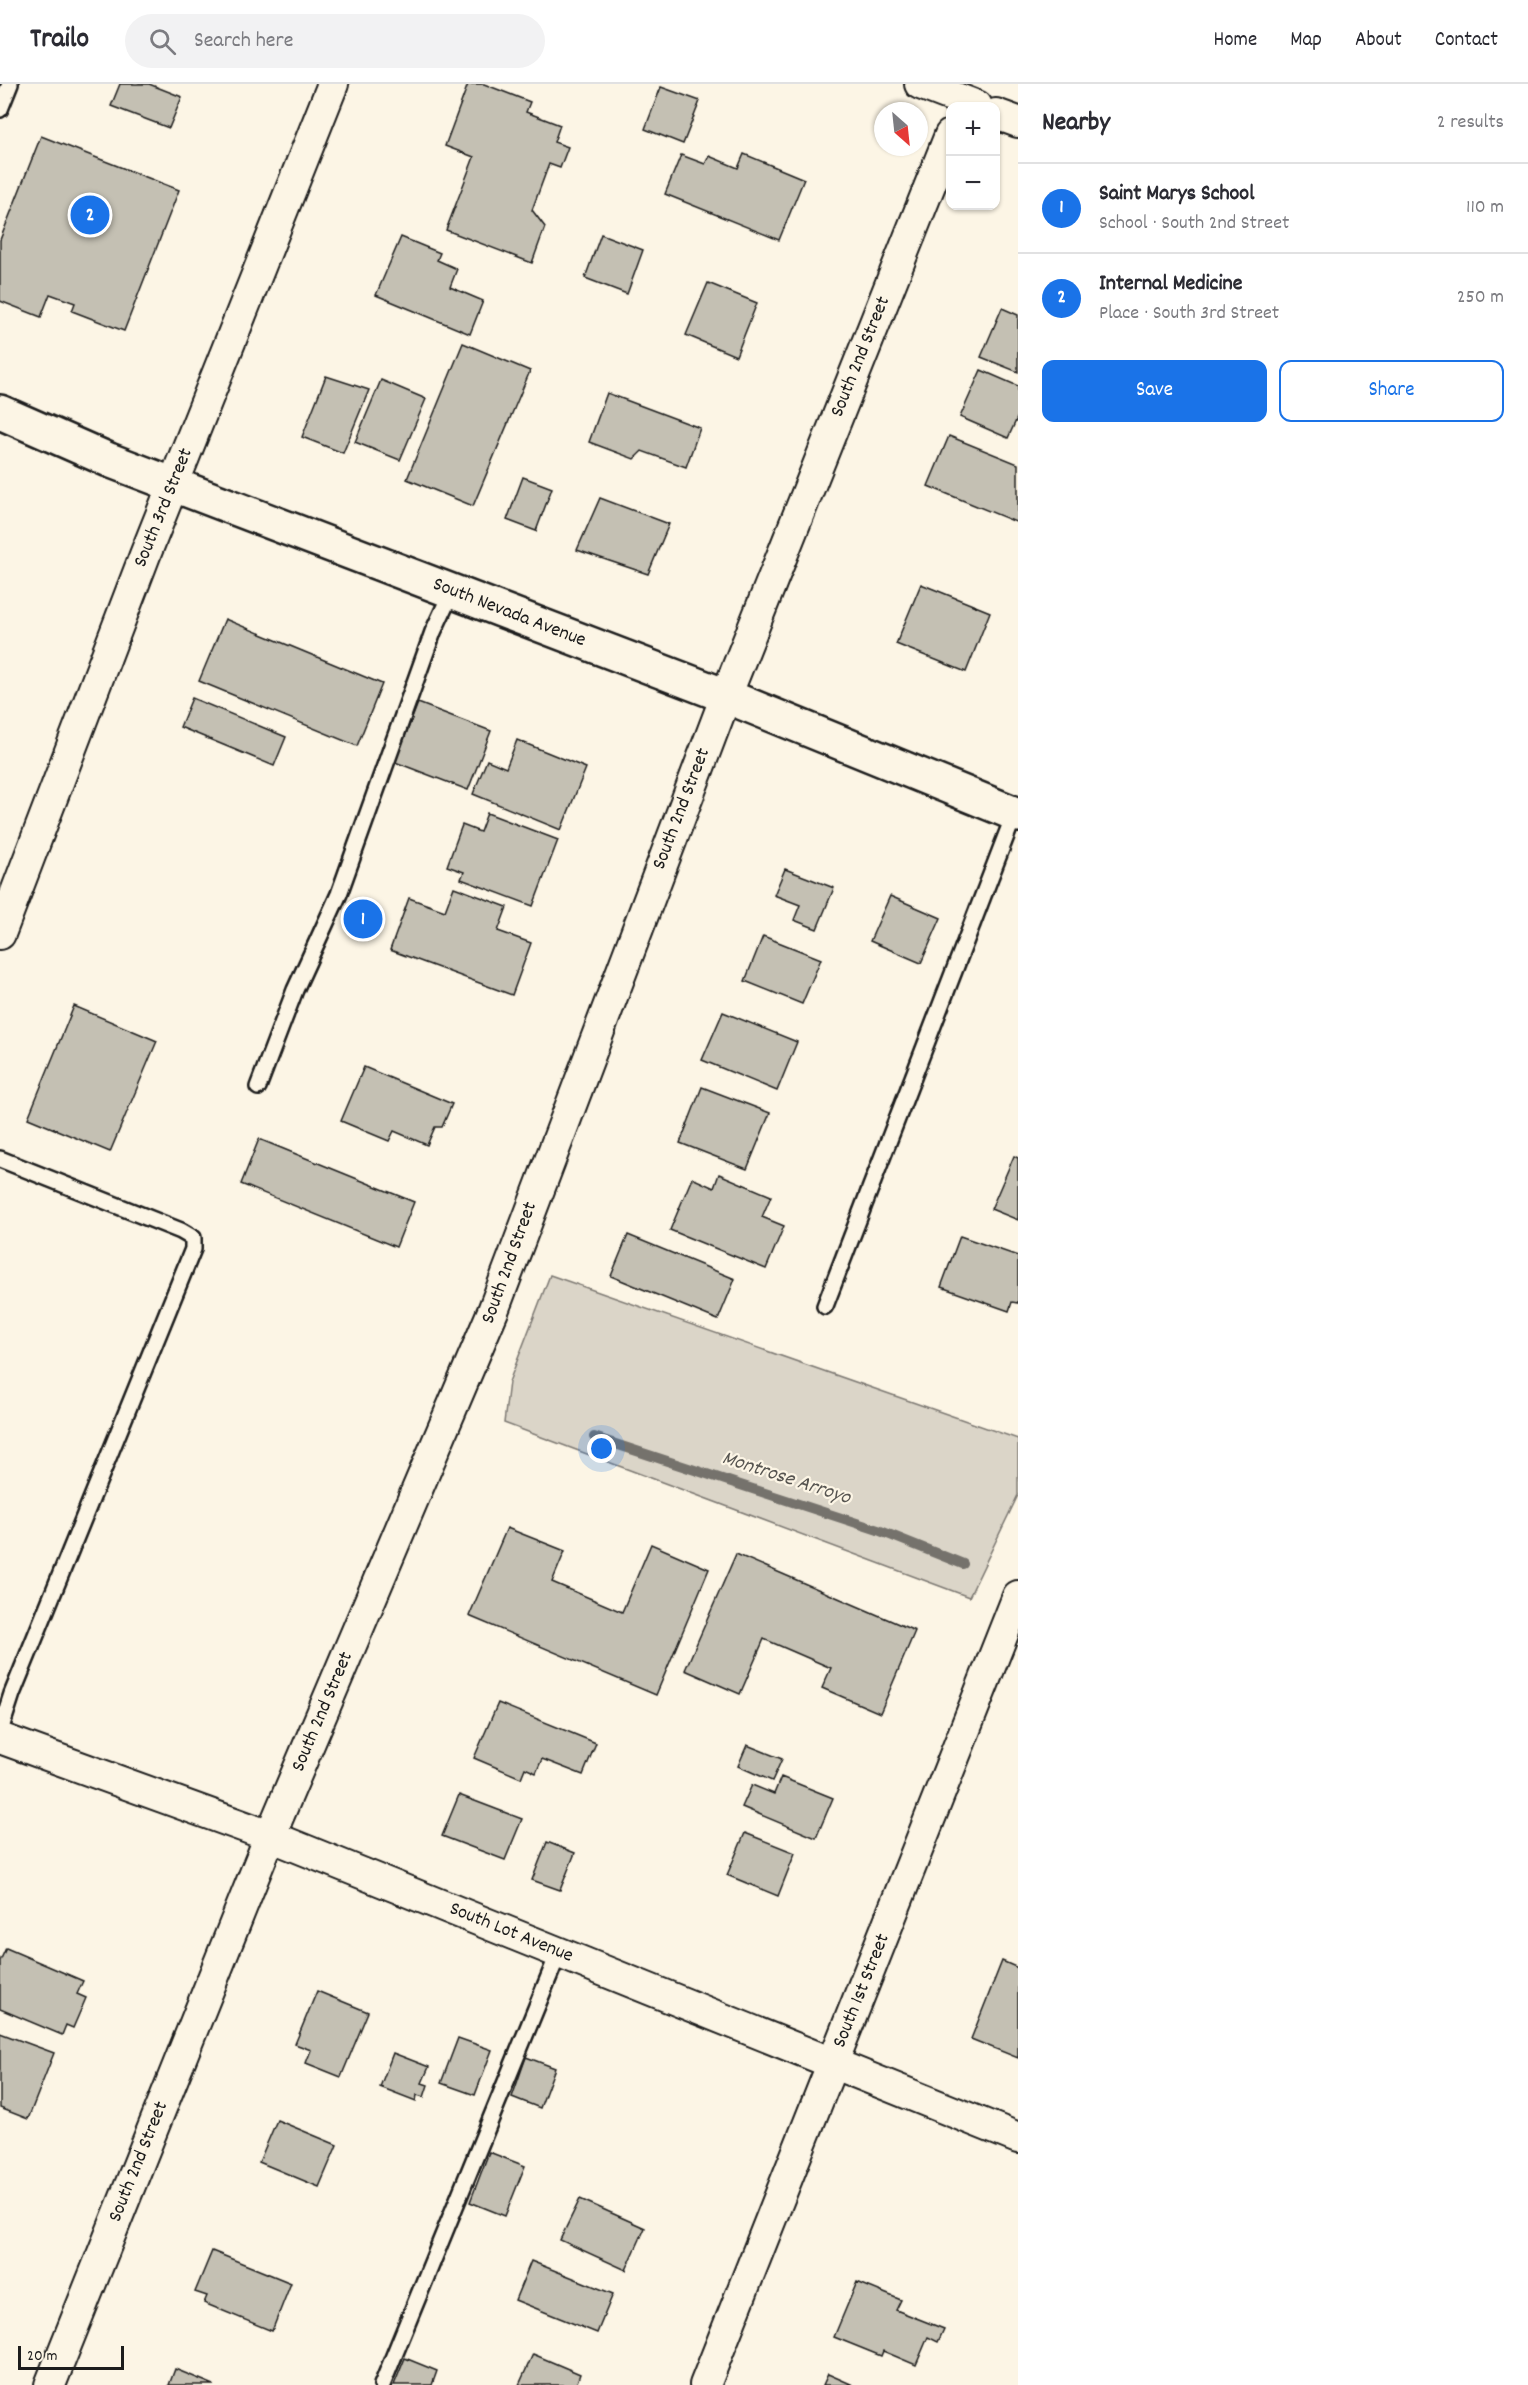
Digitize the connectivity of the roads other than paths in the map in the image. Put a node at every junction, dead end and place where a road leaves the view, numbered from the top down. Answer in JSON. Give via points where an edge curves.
{"nodes":[{"id":1,"x":10,"y":84,"type":"edge"},
{"id":2,"x":333,"y":84,"type":"edge"},
{"id":3,"x":920,"y":84,"type":"edge"},
{"id":4,"x":968,"y":100,"type":"edge"},
{"id":5,"x":0,"y":109,"type":"edge"},
{"id":6,"x":1000,"y":116,"type":"edge"},
{"id":7,"x":1018,"y":123,"type":"edge"},
{"id":8,"x":946,"y":147,"type":"edge"},
{"id":9,"x":0,"y":412,"type":"edge"},
{"id":10,"x":174,"y":485,"type":"junction"},
{"id":11,"x":452,"y":591,"type":"junction"},
{"id":12,"x":726,"y":696,"type":"junction"},
{"id":13,"x":1017,"y":811,"type":"edge"},
{"id":14,"x":0,"y":934,"type":"edge"},
{"id":15,"x":258,"y":1087,"type":"dead end"},
{"id":16,"x":0,"y":1159,"type":"edge"},
{"id":17,"x":825,"y":1306,"type":"dead end"},
{"id":18,"x":1018,"y":1596,"type":"edge"},
{"id":19,"x":0,"y":1731,"type":"edge"},
{"id":20,"x":0,"y":1738,"type":"edge"},
{"id":21,"x":270,"y":1836,"type":"junction"},
{"id":22,"x":559,"y":1952,"type":"junction"},
{"id":23,"x":834,"y":2062,"type":"junction"},
{"id":24,"x":1018,"y":2138,"type":"edge"},
{"id":25,"x":50,"y":2385,"type":"edge"},
{"id":26,"x":382,"y":2385,"type":"edge"},
{"id":27,"x":705,"y":2385,"type":"edge"}],
"edges":[{"from":1,"to":5,"type":"lane"},
{"from":2,"to":10,"type":"street","name":"South 3rd Street"},
{"from":3,"to":4,"type":"street"},
{"from":6,"to":7,"type":"street"},
{"from":8,"to":12,"type":"street","name":"South 2nd Street"},
{"from":9,"to":10,"type":"street","name":"South Nevada Avenue"},
{"from":10,"to":11,"type":"street","name":"South Nevada Avenue"},
{"from":10,"to":14,"type":"street","name":"South 3rd Street"},
{"from":11,"to":12,"type":"street","name":"South Nevada Avenue"},
{"from":11,"to":15,"type":"lane","via":[[433,632],[339,894],[295,990]]},
{"from":12,"to":13,"type":"street","name":"South Nevada Avenue"},
{"from":12,"to":21,"type":"street","name":"South 2nd Street","via":[[493,1311]]},
{"from":13,"to":17,"type":"lane"},
{"from":16,"to":19,"type":"lane","via":[[181,1231],[193,1238],[193,1249]]},
{"from":18,"to":23,"type":"street","name":"South 1st Street"},
{"from":20,"to":21,"type":"street","name":"South Lot Avenue"},
{"from":21,"to":22,"type":"street","name":"South Lot Avenue"},
{"from":21,"to":25,"type":"street","name":"South 2nd Street"},
{"from":22,"to":23,"type":"street","name":"South Lot Avenue"},
{"from":22,"to":26,"type":"lane"},
{"from":23,"to":24,"type":"street","name":"South Lot Avenue"},
{"from":23,"to":27,"type":"street","name":"South 1st Street"}]}
